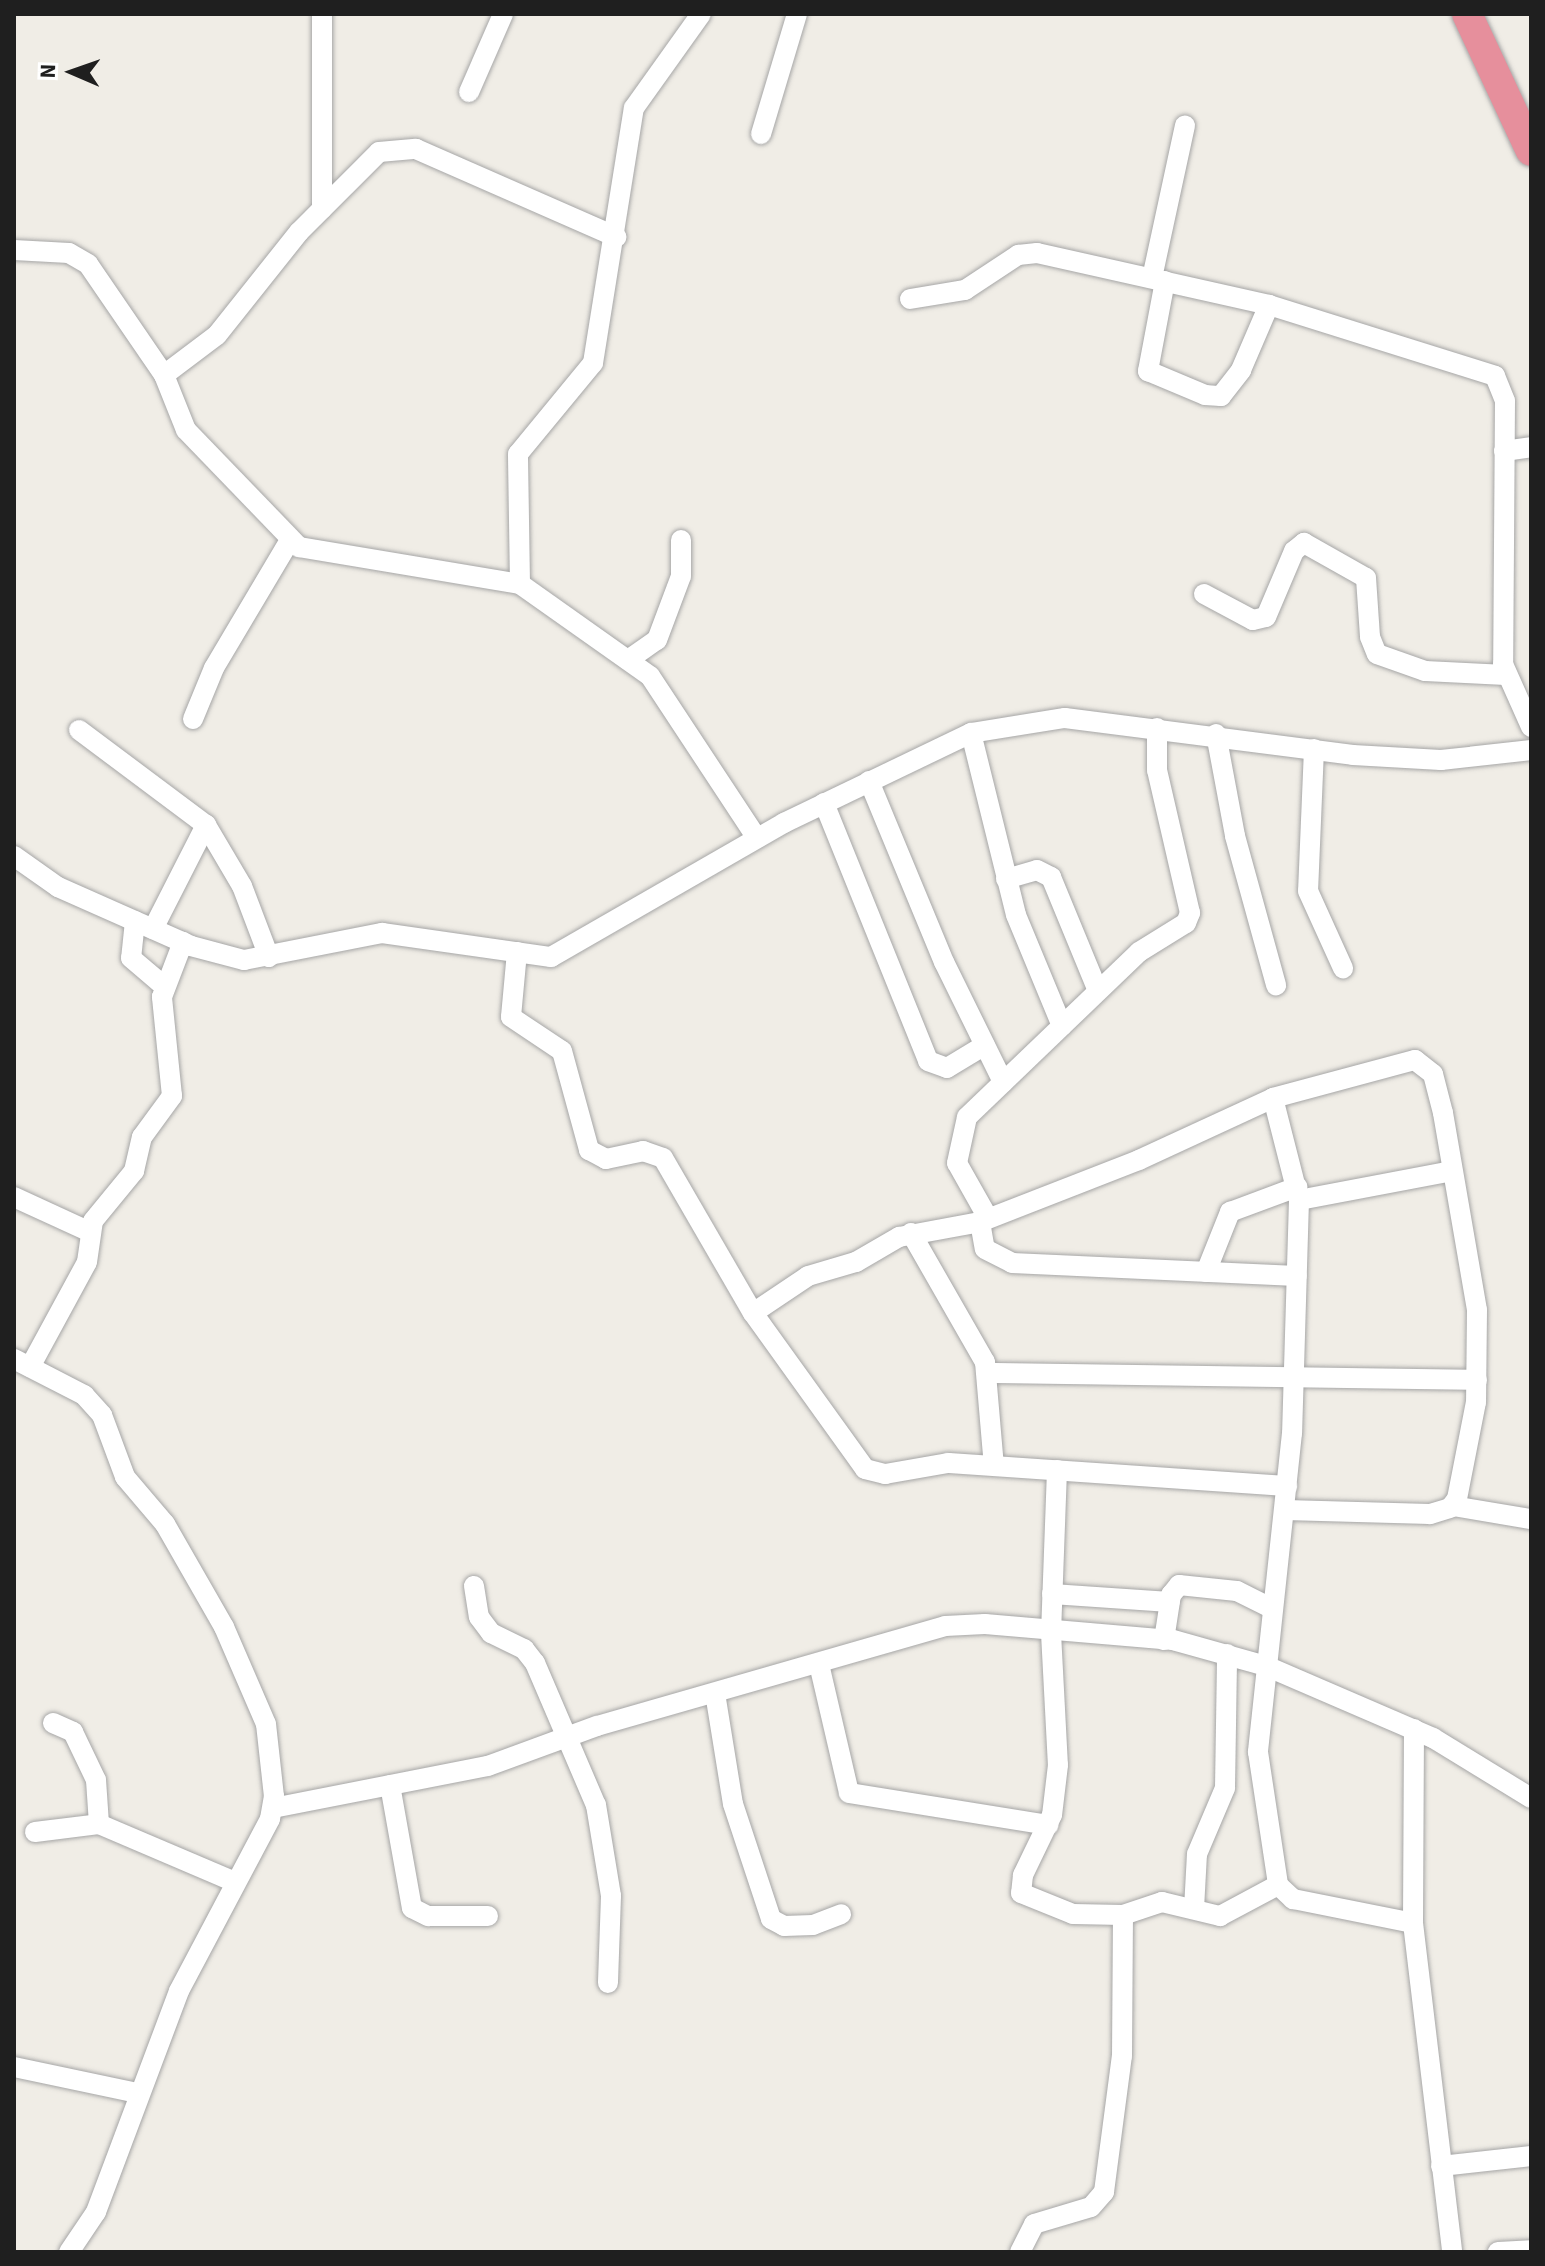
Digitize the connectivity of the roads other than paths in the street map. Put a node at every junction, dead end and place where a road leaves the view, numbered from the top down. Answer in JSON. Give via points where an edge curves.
{"nodes":[{"id":1,"x":322,"y":14,"type":"edge"},
{"id":2,"x":503,"y":14,"type":"edge"},
{"id":3,"x":701,"y":14,"type":"edge"},
{"id":4,"x":797,"y":14,"type":"edge"},
{"id":5,"x":1467,"y":14,"type":"edge"},
{"id":6,"x":469,"y":92,"type":"dead end"},
{"id":7,"x":1185,"y":126,"type":"dead end"},
{"id":8,"x":761,"y":134,"type":"dead end"},
{"id":9,"x":1531,"y":151,"type":"edge"},
{"id":10,"x":322,"y":209,"type":"junction"},
{"id":11,"x":616,"y":237,"type":"junction"},
{"id":12,"x":14,"y":250,"type":"edge"},
{"id":13,"x":1159,"y":280,"type":"junction"},
{"id":14,"x":910,"y":299,"type":"dead end"},
{"id":15,"x":1269,"y":305,"type":"junction"},
{"id":16,"x":164,"y":375,"type":"junction"},
{"id":17,"x":1531,"y":447,"type":"edge"},
{"id":18,"x":1504,"y":451,"type":"junction"},
{"id":19,"x":290,"y":540,"type":"junction"},
{"id":20,"x":681,"y":540,"type":"dead end"},
{"id":21,"x":520,"y":584,"type":"junction"},
{"id":22,"x":1204,"y":594,"type":"dead end"},
{"id":23,"x":628,"y":660,"type":"junction"},
{"id":24,"x":1506,"y":675,"type":"junction"},
{"id":25,"x":193,"y":719,"type":"dead end"},
{"id":26,"x":1531,"y":727,"type":"edge"},
{"id":27,"x":1157,"y":728,"type":"junction"},
{"id":28,"x":79,"y":730,"type":"dead end"},
{"id":29,"x":971,"y":733,"type":"junction"},
{"id":30,"x":1216,"y":734,"type":"junction"},
{"id":31,"x":1314,"y":749,"type":"junction"},
{"id":32,"x":1531,"y":750,"type":"edge"},
{"id":33,"x":869,"y":781,"type":"junction"},
{"id":34,"x":824,"y":803,"type":"junction"},
{"id":35,"x":206,"y":825,"type":"junction"},
{"id":36,"x":757,"y":838,"type":"junction"},
{"id":37,"x":14,"y":856,"type":"edge"},
{"id":38,"x":1006,"y":879,"type":"junction"},
{"id":39,"x":144,"y":925,"type":"junction"},
{"id":40,"x":183,"y":942,"type":"junction"},
{"id":41,"x":517,"y":952,"type":"junction"},
{"id":42,"x":269,"y":957,"type":"junction"},
{"id":43,"x":1343,"y":968,"type":"dead end"},
{"id":44,"x":1276,"y":985,"type":"dead end"},
{"id":45,"x":165,"y":987,"type":"junction"},
{"id":46,"x":1098,"y":991,"type":"junction"},
{"id":47,"x":1062,"y":1026,"type":"junction"},
{"id":48,"x":985,"y":1045,"type":"junction"},
{"id":49,"x":1003,"y":1082,"type":"junction"},
{"id":50,"x":1273,"y":1098,"type":"junction"},
{"id":51,"x":1452,"y":1171,"type":"junction"},
{"id":52,"x":1298,"y":1193,"type":"junction"},
{"id":53,"x":14,"y":1197,"type":"edge"},
{"id":54,"x":984,"y":1220,"type":"junction"},
{"id":55,"x":90,"y":1232,"type":"junction"},
{"id":56,"x":911,"y":1233,"type":"junction"},
{"id":57,"x":1206,"y":1272,"type":"junction"},
{"id":58,"x":1297,"y":1276,"type":"junction"},
{"id":59,"x":753,"y":1313,"type":"junction"},
{"id":60,"x":22,"y":1363,"type":"edge"},
{"id":61,"x":988,"y":1373,"type":"junction"},
{"id":62,"x":1295,"y":1380,"type":"junction"},
{"id":63,"x":1477,"y":1380,"type":"junction"},
{"id":64,"x":994,"y":1466,"type":"junction"},
{"id":65,"x":1057,"y":1470,"type":"junction"},
{"id":66,"x":1287,"y":1486,"type":"junction"},
{"id":67,"x":1453,"y":1506,"type":"junction"},
{"id":68,"x":1285,"y":1510,"type":"junction"},
{"id":69,"x":1531,"y":1519,"type":"edge"},
{"id":70,"x":474,"y":1586,"type":"dead end"},
{"id":71,"x":1052,"y":1594,"type":"junction"},
{"id":72,"x":1170,"y":1602,"type":"junction"},
{"id":73,"x":1273,"y":1609,"type":"junction"},
{"id":74,"x":1051,"y":1633,"type":"junction"},
{"id":75,"x":1164,"y":1640,"type":"junction"},
{"id":76,"x":1227,"y":1654,"type":"junction"},
{"id":77,"x":819,"y":1664,"type":"junction"},
{"id":78,"x":1266,"y":1666,"type":"junction"},
{"id":79,"x":715,"y":1693,"type":"junction"},
{"id":80,"x":53,"y":1723,"type":"dead end"},
{"id":81,"x":1414,"y":1729,"type":"junction"},
{"id":82,"x":569,"y":1737,"type":"junction"},
{"id":83,"x":390,"y":1785,"type":"junction"},
{"id":84,"x":1531,"y":1798,"type":"edge"},
{"id":85,"x":273,"y":1808,"type":"junction"},
{"id":86,"x":99,"y":1824,"type":"junction"},
{"id":87,"x":1048,"y":1825,"type":"junction"},
{"id":88,"x":35,"y":1832,"type":"dead end"},
{"id":89,"x":235,"y":1882,"type":"junction"},
{"id":90,"x":1278,"y":1885,"type":"junction"},
{"id":91,"x":1194,"y":1909,"type":"junction"},
{"id":92,"x":841,"y":1914,"type":"dead end"},
{"id":93,"x":1123,"y":1915,"type":"junction"},
{"id":94,"x":488,"y":1916,"type":"dead end"},
{"id":95,"x":1413,"y":1923,"type":"junction"},
{"id":96,"x":608,"y":1983,"type":"dead end"},
{"id":97,"x":14,"y":2067,"type":"edge"},
{"id":98,"x":137,"y":2093,"type":"junction"},
{"id":99,"x":1531,"y":2156,"type":"edge"},
{"id":100,"x":1441,"y":2166,"type":"junction"},
{"id":101,"x":1531,"y":2250,"type":"edge"},
{"id":102,"x":69,"y":2252,"type":"edge"},
{"id":103,"x":1020,"y":2252,"type":"edge"},
{"id":104,"x":1452,"y":2252,"type":"edge"},
{"id":105,"x":1498,"y":2252,"type":"edge"}],
"edges":[{"from":1,"to":10,"type":"street"},
{"from":2,"to":6,"type":"street"},
{"from":3,"to":11,"type":"street","via":[[639,94]]},
{"from":4,"to":8,"type":"street"},
{"from":5,"to":9,"type":"highway"},
{"from":7,"to":13,"type":"street"},
{"from":10,"to":11,"type":"street","via":[[379,152],[416,149]]},
{"from":10,"to":16,"type":"street","via":[[217,335]]},
{"from":11,"to":21,"type":"street","via":[[593,363],[518,454]]},
{"from":12,"to":16,"type":"street","via":[[69,253],[88,264]]},
{"from":13,"to":14,"type":"street","via":[[1037,253],[1018,255],[965,290]]},
{"from":13,"to":15,"type":"street"},
{"from":13,"to":15,"type":"street","via":[[1148,371],[1205,395],[1221,396],[1241,370]]},
{"from":15,"to":18,"type":"street","via":[[1484,368],[1503,389]]},
{"from":16,"to":19,"type":"street","via":[[186,430]]},
{"from":17,"to":18,"type":"street"},
{"from":18,"to":24,"type":"street"},
{"from":19,"to":21,"type":"street","via":[[323,554]]},
{"from":19,"to":25,"type":"street","via":[[214,668]]},
{"from":20,"to":23,"type":"street","via":[[681,576],[657,640]]},
{"from":21,"to":23,"type":"street"},
{"from":22,"to":24,"type":"street","via":[[1253,620],[1266,617],[1294,551],[1304,543],[1366,578],[1371,649],[1377,654],[1425,671]]},
{"from":23,"to":36,"type":"street","via":[[668,696]]},
{"from":24,"to":26,"type":"street"},
{"from":27,"to":29,"type":"street","via":[[1065,718]]},
{"from":27,"to":30,"type":"street"},
{"from":27,"to":46,"type":"street","via":[[1157,770],[1190,913]]},
{"from":28,"to":35,"type":"street"},
{"from":29,"to":33,"type":"street"},
{"from":29,"to":38,"type":"street"},
{"from":30,"to":31,"type":"street"},
{"from":30,"to":44,"type":"street","via":[[1235,836]]},
{"from":31,"to":32,"type":"street","via":[[1441,760]]},
{"from":31,"to":43,"type":"street","via":[[1308,891]]},
{"from":33,"to":34,"type":"street"},
{"from":33,"to":48,"type":"street"},
{"from":34,"to":36,"type":"street"},
{"from":34,"to":48,"type":"street","via":[[928,1061],[947,1068]]},
{"from":35,"to":39,"type":"street"},
{"from":35,"to":42,"type":"street","via":[[242,886]]},
{"from":36,"to":41,"type":"street","via":[[564,954]]},
{"from":37,"to":39,"type":"street","via":[[58,887]]},
{"from":38,"to":46,"type":"street","via":[[1037,870],[1051,877]]},
{"from":38,"to":47,"type":"street"},
{"from":39,"to":40,"type":"street"},
{"from":39,"to":45,"type":"street","via":[[131,958]]},
{"from":40,"to":42,"type":"street","via":[[244,960]]},
{"from":40,"to":45,"type":"street"},
{"from":41,"to":42,"type":"street","via":[[382,933]]},
{"from":41,"to":59,"type":"street","via":[[511,1017],[562,1051],[589,1150],[606,1159],[643,1151],[663,1158]]},
{"from":45,"to":55,"type":"street","via":[[163,1052],[175,1085],[172,1096],[142,1137],[134,1171]]},
{"from":46,"to":47,"type":"street"},
{"from":47,"to":49,"type":"street"},
{"from":48,"to":49,"type":"street"},
{"from":49,"to":54,"type":"street","via":[[967,1117],[957,1155]]},
{"from":50,"to":51,"type":"street","via":[[1398,1062],[1423,1063],[1433,1074]]},
{"from":50,"to":52,"type":"street"},
{"from":50,"to":54,"type":"street","via":[[1139,1160]]},
{"from":51,"to":52,"type":"street"},
{"from":51,"to":63,"type":"street","via":[[1477,1310]]},
{"from":52,"to":57,"type":"street","via":[[1230,1212]]},
{"from":52,"to":58,"type":"street"},
{"from":53,"to":55,"type":"street"},
{"from":54,"to":56,"type":"street"},
{"from":54,"to":57,"type":"street","via":[[985,1249],[1012,1263]]},
{"from":55,"to":60,"type":"street","via":[[87,1262]]},
{"from":56,"to":59,"type":"street","via":[[856,1262],[821,1270]]},
{"from":56,"to":61,"type":"street"},
{"from":57,"to":58,"type":"street"},
{"from":58,"to":62,"type":"street"},
{"from":59,"to":64,"type":"street","via":[[865,1469],[885,1474],[948,1463]]},
{"from":60,"to":85,"type":"street","via":[[95,1403],[125,1477],[165,1524],[224,1627],[268,1732]]},
{"from":61,"to":62,"type":"street"},
{"from":61,"to":64,"type":"street"},
{"from":62,"to":63,"type":"street"},
{"from":62,"to":66,"type":"street"},
{"from":63,"to":67,"type":"street"},
{"from":64,"to":65,"type":"street"},
{"from":65,"to":66,"type":"street"},
{"from":65,"to":71,"type":"street"},
{"from":66,"to":68,"type":"street"},
{"from":67,"to":68,"type":"street","via":[[1394,1515]]},
{"from":67,"to":69,"type":"street"},
{"from":68,"to":73,"type":"street"},
{"from":70,"to":82,"type":"street","via":[[479,1617],[535,1663]]},
{"from":71,"to":72,"type":"street"},
{"from":71,"to":74,"type":"street"},
{"from":72,"to":73,"type":"street","via":[[1174,1587],[1189,1584],[1237,1591]]},
{"from":72,"to":75,"type":"street"},
{"from":73,"to":78,"type":"street"},
{"from":74,"to":75,"type":"street"},
{"from":74,"to":77,"type":"street","via":[[945,1626]]},
{"from":74,"to":87,"type":"street","via":[[1058,1765]]},
{"from":75,"to":76,"type":"street"},
{"from":76,"to":78,"type":"street"},
{"from":76,"to":91,"type":"street","via":[[1225,1788],[1197,1854]]},
{"from":77,"to":79,"type":"street"},
{"from":77,"to":87,"type":"street","via":[[849,1793]]},
{"from":78,"to":81,"type":"street"},
{"from":78,"to":90,"type":"street","via":[[1258,1752]]},
{"from":79,"to":82,"type":"street"},
{"from":79,"to":92,"type":"street","via":[[733,1804],[771,1919],[784,1926],[813,1925]]},
{"from":80,"to":86,"type":"street","via":[[73,1732],[96,1780]]},
{"from":81,"to":84,"type":"street"},
{"from":81,"to":95,"type":"street"},
{"from":82,"to":83,"type":"street","via":[[488,1766]]},
{"from":82,"to":96,"type":"street","via":[[601,1822],[612,1908]]},
{"from":83,"to":85,"type":"street"},
{"from":83,"to":94,"type":"street","via":[[412,1908],[428,1916]]},
{"from":85,"to":89,"type":"street"},
{"from":86,"to":88,"type":"street"},
{"from":86,"to":89,"type":"street"},
{"from":87,"to":93,"type":"street","via":[[1023,1875],[1021,1893],[1073,1914]]},
{"from":89,"to":98,"type":"street","via":[[179,1991]]},
{"from":90,"to":91,"type":"street","via":[[1220,1916]]},
{"from":90,"to":95,"type":"street","via":[[1293,1899]]},
{"from":91,"to":93,"type":"street","via":[[1162,1902]]},
{"from":93,"to":103,"type":"street","via":[[1122,2056],[1104,2192],[1091,2207],[1034,2224]]},
{"from":95,"to":100,"type":"street"},
{"from":97,"to":98,"type":"street"},
{"from":98,"to":102,"type":"street","via":[[96,2212]]},
{"from":99,"to":100,"type":"street"},
{"from":100,"to":104,"type":"street"},
{"from":101,"to":105,"type":"street"}]}
